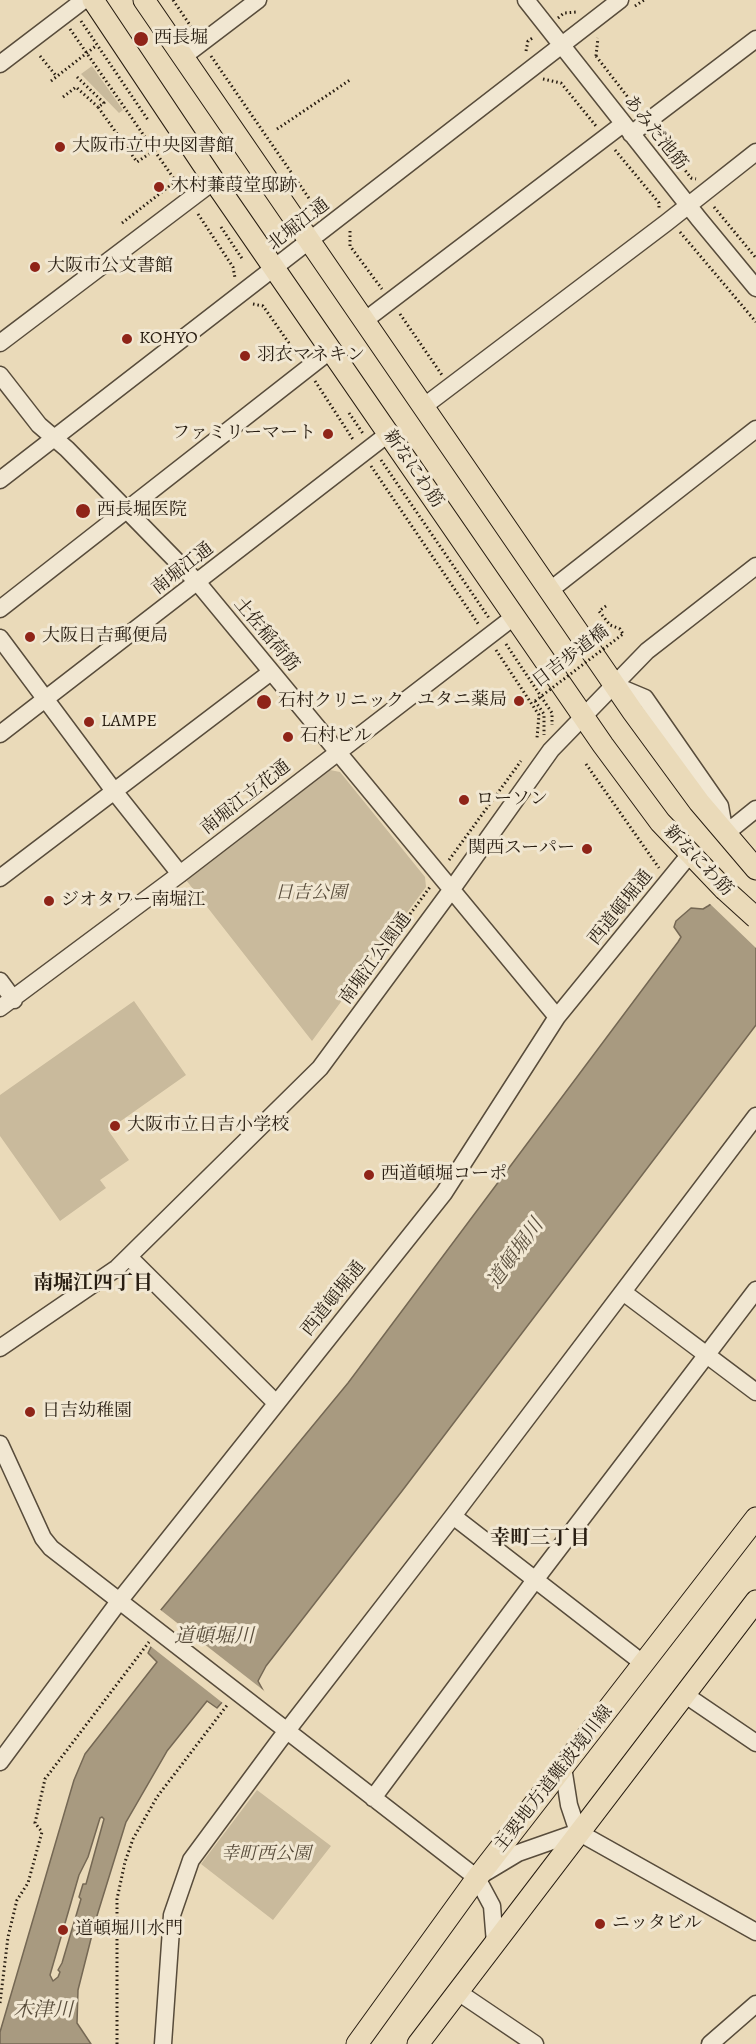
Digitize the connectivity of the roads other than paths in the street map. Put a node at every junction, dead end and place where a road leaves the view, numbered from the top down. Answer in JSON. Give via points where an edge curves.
{"nodes":[{"id":1,"x":93,"y":0,"type":"edge"},
{"id":2,"x":144,"y":0,"type":"edge"},
{"id":3,"x":258,"y":0,"type":"edge"},
{"id":4,"x":526,"y":0,"type":"edge"},
{"id":5,"x":620,"y":0,"type":"edge"},
{"id":6,"x":73,"y":9,"type":"edge"},
{"id":7,"x":756,"y":39,"type":"edge"},
{"id":8,"x":561,"y":46,"type":"junction"},
{"id":9,"x":183,"y":57,"type":"junction"},
{"id":10,"x":0,"y":64,"type":"edge"},
{"id":11,"x":627,"y":129,"type":"junction"},
{"id":12,"x":756,"y":152,"type":"edge"},
{"id":13,"x":200,"y":191,"type":"junction"},
{"id":14,"x":688,"y":205,"type":"junction"},
{"id":15,"x":309,"y":242,"type":"junction"},
{"id":16,"x":276,"y":268,"type":"junction"},
{"id":17,"x":756,"y":288,"type":"edge"},
{"id":18,"x":364,"y":321,"type":"junction"},
{"id":19,"x":0,"y":343,"type":"edge"},
{"id":20,"x":331,"y":350,"type":"junction"},
{"id":21,"x":0,"y":375,"type":"edge"},
{"id":22,"x":423,"y":407,"type":"junction"},
{"id":23,"x":756,"y":429,"type":"edge"},
{"id":24,"x":54,"y":438,"type":"junction"},
{"id":25,"x":374,"y":444,"type":"junction"},
{"id":26,"x":0,"y":480,"type":"edge"},
{"id":27,"x":126,"y":510,"type":"junction"},
{"id":28,"x":756,"y":566,"type":"edge"},
{"id":29,"x":198,"y":582,"type":"junction"},
{"id":30,"x":549,"y":591,"type":"junction"},
{"id":31,"x":0,"y":609,"type":"edge"},
{"id":32,"x":515,"y":616,"type":"junction"},
{"id":33,"x":0,"y":638,"type":"edge"},
{"id":34,"x":271,"y":672,"type":"junction"},
{"id":35,"x":614,"y":685,"type":"junction"},
{"id":36,"x":46,"y":699,"type":"junction"},
{"id":37,"x":584,"y":716,"type":"junction"},
{"id":38,"x":0,"y":734,"type":"edge"},
{"id":39,"x":338,"y":751,"type":"junction"},
{"id":40,"x":114,"y":791,"type":"junction"},
{"id":41,"x":756,"y":809,"type":"edge"},
{"id":42,"x":725,"y":834,"type":"junction"},
{"id":43,"x":690,"y":854,"type":"junction"},
{"id":44,"x":755,"y":868,"type":"edge"},
{"id":45,"x":180,"y":874,"type":"junction"},
{"id":46,"x":0,"y":878,"type":"edge"},
{"id":47,"x":452,"y":889,"type":"junction"},
{"id":48,"x":756,"y":918,"type":"edge"},
{"id":49,"x":0,"y":981,"type":"edge"},
{"id":50,"x":7,"y":1004,"type":"edge"},
{"id":51,"x":557,"y":1017,"type":"junction"},
{"id":52,"x":756,"y":1116,"type":"edge"},
{"id":53,"x":129,"y":1257,"type":"junction"},
{"id":54,"x":756,"y":1290,"type":"edge"},
{"id":55,"x":623,"y":1292,"type":"junction"},
{"id":56,"x":0,"y":1348,"type":"edge"},
{"id":57,"x":706,"y":1354,"type":"junction"},
{"id":58,"x":756,"y":1392,"type":"edge"},
{"id":59,"x":276,"y":1403,"type":"junction"},
{"id":60,"x":0,"y":1444,"type":"edge"},
{"id":61,"x":453,"y":1516,"type":"junction"},
{"id":62,"x":756,"y":1518,"type":"edge"},
{"id":63,"x":535,"y":1580,"type":"junction"},
{"id":64,"x":120,"y":1600,"type":"junction"},
{"id":65,"x":756,"y":1601,"type":"edge"},
{"id":66,"x":644,"y":1664,"type":"junction"},
{"id":67,"x":684,"y":1695,"type":"junction"},
{"id":68,"x":287,"y":1731,"type":"junction"},
{"id":69,"x":756,"y":1743,"type":"edge"},
{"id":70,"x":0,"y":1762,"type":"edge"},
{"id":71,"x":563,"y":1767,"type":"junction"},
{"id":72,"x":373,"y":1798,"type":"junction"},
{"id":73,"x":578,"y":1832,"type":"junction"},
{"id":74,"x":477,"y":1878,"type":"junction"},
{"id":75,"x":756,"y":1932,"type":"edge"},
{"id":76,"x":495,"y":1943,"type":"junction"},
{"id":77,"x":458,"y":1992,"type":"junction"},
{"id":78,"x":756,"y":2004,"type":"edge"},
{"id":79,"x":163,"y":2044,"type":"edge"},
{"id":80,"x":357,"y":2044,"type":"edge"},
{"id":81,"x":418,"y":2044,"type":"edge"},
{"id":82,"x":535,"y":2044,"type":"edge"},
{"id":83,"x":710,"y":2044,"type":"edge"}],
"edges":[{"from":1,"to":13,"type":"main road","name":"新なにわ筋"},
{"from":2,"to":9,"type":"main road","name":"新なにわ筋"},
{"from":3,"to":9,"type":"street"},
{"from":4,"to":8,"type":"street","name":"あみだ池筋"},
{"from":5,"to":8,"type":"street","name":"北堀江通"},
{"from":6,"to":10,"type":"street"},
{"from":7,"to":11,"type":"street"},
{"from":8,"to":11,"type":"street","name":"あみだ池筋"},
{"from":8,"to":15,"type":"street","name":"北堀江通"},
{"from":9,"to":15,"type":"main road","name":"新なにわ筋"},
{"from":11,"to":14,"type":"street","name":"あみだ池筋"},
{"from":11,"to":18,"type":"street"},
{"from":12,"to":14,"type":"street"},
{"from":13,"to":16,"type":"main road","name":"新なにわ筋"},
{"from":13,"to":19,"type":"street"},
{"from":14,"to":17,"type":"street","name":"あみだ池筋"},
{"from":14,"to":22,"type":"street"},
{"from":15,"to":16,"type":"street","name":"北堀江通"},
{"from":15,"to":18,"type":"main road","name":"新なにわ筋"},
{"from":16,"to":20,"type":"main road","name":"新なにわ筋"},
{"from":16,"to":24,"type":"street","name":"北堀江通"},
{"from":18,"to":22,"type":"main road","name":"新なにわ筋"},
{"from":20,"to":25,"type":"main road","name":"新なにわ筋"},
{"from":20,"to":27,"type":"street"},
{"from":21,"to":24,"type":"street","name":"土佐稲荷筋"},
{"from":22,"to":30,"type":"main road","name":"新なにわ筋"},
{"from":23,"to":30,"type":"street"},
{"from":24,"to":26,"type":"street","name":"北堀江通"},
{"from":24,"to":27,"type":"street","name":"土佐稲荷筋"},
{"from":25,"to":29,"type":"street","name":"南堀江通"},
{"from":25,"to":32,"type":"main road","name":"新なにわ筋"},
{"from":27,"to":29,"type":"street","name":"土佐稲荷筋"},
{"from":27,"to":31,"type":"street"},
{"from":28,"to":35,"type":"street","name":"南堀江公園通","via":[[647,651]]},
{"from":29,"to":34,"type":"street","name":"土佐稲荷筋"},
{"from":29,"to":36,"type":"street","name":"南堀江通"},
{"from":30,"to":35,"type":"main road","name":"新なにわ筋"},
{"from":32,"to":37,"type":"main road","name":"新なにわ筋"},
{"from":32,"to":39,"type":"street","name":"南堀江立花通"},
{"from":33,"to":36,"type":"street"},
{"from":34,"to":39,"type":"street","name":"土佐稲荷筋"},
{"from":34,"to":40,"type":"street"},
{"from":35,"to":37,"type":"street","name":"南堀江公園通"},
{"from":35,"to":42,"type":"main road","name":"新なにわ筋"},
{"from":36,"to":38,"type":"street","name":"南堀江通"},
{"from":36,"to":40,"type":"street"},
{"from":37,"to":43,"type":"main road","name":"新なにわ筋","via":[[660,822]]},
{"from":37,"to":47,"type":"street","name":"南堀江公園通","via":[[550,750]]},
{"from":39,"to":45,"type":"street","name":"南堀江立花通"},
{"from":39,"to":47,"type":"street","name":"土佐稲荷筋"},
{"from":40,"to":45,"type":"street"},
{"from":40,"to":46,"type":"street"},
{"from":41,"to":42,"type":"street"},
{"from":42,"to":44,"type":"main road","name":"新なにわ筋"},
{"from":43,"to":48,"type":"main road","name":"新なにわ筋","bridge":true},
{"from":43,"to":51,"type":"street","name":"西道頓堀通"},
{"from":45,"to":50,"type":"street","name":"南堀江立花通"},
{"from":47,"to":51,"type":"street","name":"土佐稲荷筋"},
{"from":47,"to":53,"type":"street","name":"南堀江公園通","via":[[320,1068]]},
{"from":49,"to":50,"type":"street"},
{"from":51,"to":59,"type":"street","name":"西道頓堀通","via":[[444,1193]]},
{"from":52,"to":55,"type":"street"},
{"from":53,"to":56,"type":"street","name":"南堀江公園通"},
{"from":53,"to":59,"type":"street"},
{"from":54,"to":57,"type":"street"},
{"from":55,"to":57,"type":"street"},
{"from":55,"to":61,"type":"street"},
{"from":57,"to":58,"type":"street"},
{"from":57,"to":63,"type":"street"},
{"from":59,"to":64,"type":"street","name":"西道頓堀通"},
{"from":60,"to":64,"type":"street","via":[[43,1538]]},
{"from":61,"to":63,"type":"street"},
{"from":61,"to":68,"type":"street"},
{"from":62,"to":66,"type":"main road","name":"主要地方道難波境川線"},
{"from":63,"to":66,"type":"street"},
{"from":63,"to":72,"type":"street"},
{"from":64,"to":68,"type":"street"},
{"from":64,"to":70,"type":"street","name":"西道頓堀通"},
{"from":65,"to":67,"type":"main road"},
{"from":66,"to":71,"type":"main road","name":"主要地方道難波境川線"},
{"from":67,"to":69,"type":"street"},
{"from":67,"to":73,"type":"main road"},
{"from":68,"to":72,"type":"street"},
{"from":68,"to":79,"type":"street","via":[[191,1860],[172,1915]]},
{"from":71,"to":73,"type":"street"},
{"from":71,"to":74,"type":"main road","name":"主要地方道難波境川線"},
{"from":72,"to":74,"type":"street"},
{"from":73,"to":74,"type":"street","via":[[518,1853]]},
{"from":73,"to":75,"type":"street"},
{"from":73,"to":76,"type":"main road"},
{"from":74,"to":76,"type":"street","via":[[492,1906]]},
{"from":74,"to":80,"type":"main road","name":"主要地方道難波境川線"},
{"from":76,"to":77,"type":"main road"},
{"from":77,"to":81,"type":"main road"},
{"from":77,"to":82,"type":"street"},
{"from":78,"to":83,"type":"street"}]}
